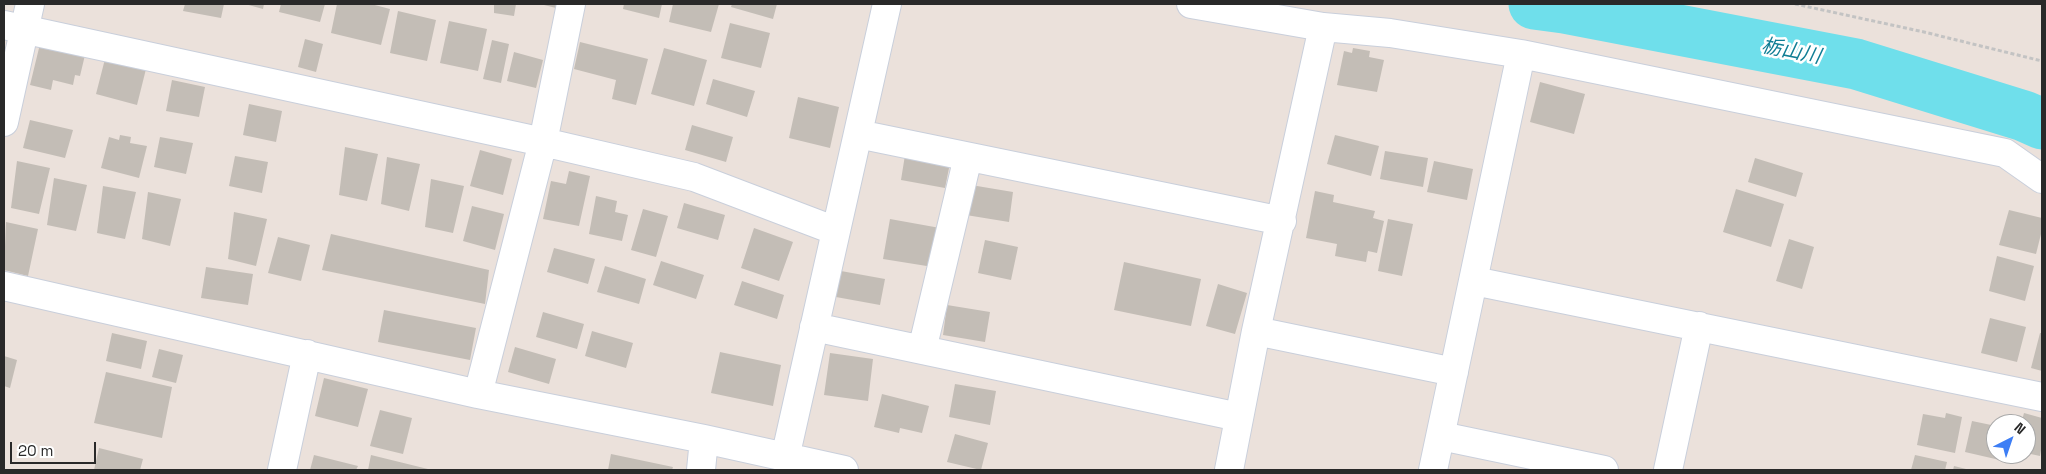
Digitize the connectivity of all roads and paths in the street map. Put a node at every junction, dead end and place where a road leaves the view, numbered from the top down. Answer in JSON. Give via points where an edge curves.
{"nodes":[{"id":1,"x":571,"y":4,"type":"edge"},
{"id":2,"x":887,"y":4,"type":"edge"},
{"id":3,"x":1191,"y":4,"type":"edge"},
{"id":4,"x":1795,"y":4,"type":"edge"},
{"id":5,"x":19,"y":19,"type":"edge"},
{"id":6,"x":1323,"y":27,"type":"junction"},
{"id":7,"x":1522,"y":54,"type":"junction"},
{"id":8,"x":2042,"y":61,"type":"edge"},
{"id":9,"x":4,"y":122,"type":"edge"},
{"id":10,"x":858,"y":134,"type":"junction"},
{"id":11,"x":543,"y":142,"type":"junction"},
{"id":12,"x":968,"y":157,"type":"junction"},
{"id":13,"x":2042,"y":178,"type":"edge"},
{"id":14,"x":1282,"y":221,"type":"junction"},
{"id":15,"x":836,"y":231,"type":"junction"},
{"id":16,"x":1474,"y":281,"type":"junction"},
{"id":17,"x":4,"y":286,"type":"edge"},
{"id":18,"x":1699,"y":326,"type":"junction"},
{"id":19,"x":814,"y":327,"type":"junction"},
{"id":20,"x":1256,"y":331,"type":"junction"},
{"id":21,"x":922,"y":350,"type":"junction"},
{"id":22,"x":307,"y":354,"type":"junction"},
{"id":23,"x":1454,"y":372,"type":"junction"},
{"id":24,"x":478,"y":394,"type":"junction"},
{"id":25,"x":2042,"y":397,"type":"edge"},
{"id":26,"x":1239,"y":417,"type":"junction"},
{"id":27,"x":1441,"y":436,"type":"junction"},
{"id":28,"x":704,"y":439,"type":"junction"},
{"id":29,"x":785,"y":458,"type":"junction"},
{"id":30,"x":282,"y":470,"type":"edge"},
{"id":31,"x":701,"y":470,"type":"edge"},
{"id":32,"x":844,"y":470,"type":"edge"},
{"id":33,"x":1229,"y":470,"type":"edge"},
{"id":34,"x":1434,"y":470,"type":"edge"},
{"id":35,"x":1604,"y":470,"type":"edge"},
{"id":36,"x":1668,"y":470,"type":"edge"}],
"edges":[{"from":1,"to":11,"type":"street"},
{"from":2,"to":10,"type":"street"},
{"from":3,"to":6,"type":"street"},
{"from":4,"to":8,"type":"path"},
{"from":5,"to":9,"type":"street"},
{"from":5,"to":11,"type":"street"},
{"from":6,"to":7,"type":"street","via":[[1390,33]]},
{"from":6,"to":14,"type":"street"},
{"from":7,"to":13,"type":"street","via":[[2004,154]]},
{"from":7,"to":16,"type":"street"},
{"from":10,"to":12,"type":"street"},
{"from":10,"to":15,"type":"street"},
{"from":11,"to":15,"type":"street","via":[[694,177]]},
{"from":11,"to":24,"type":"street"},
{"from":12,"to":14,"type":"street"},
{"from":12,"to":21,"type":"street"},
{"from":14,"to":20,"type":"street"},
{"from":15,"to":19,"type":"street"},
{"from":16,"to":18,"type":"street"},
{"from":16,"to":23,"type":"street"},
{"from":17,"to":22,"type":"street"},
{"from":18,"to":25,"type":"street"},
{"from":18,"to":36,"type":"street"},
{"from":19,"to":21,"type":"street"},
{"from":19,"to":29,"type":"street"},
{"from":20,"to":23,"type":"street"},
{"from":20,"to":26,"type":"street"},
{"from":21,"to":26,"type":"street"},
{"from":22,"to":24,"type":"street"},
{"from":22,"to":30,"type":"street"},
{"from":23,"to":27,"type":"street"},
{"from":24,"to":28,"type":"street"},
{"from":26,"to":33,"type":"street"},
{"from":27,"to":34,"type":"street"},
{"from":27,"to":35,"type":"street"},
{"from":28,"to":29,"type":"street"},
{"from":28,"to":31,"type":"street"},
{"from":29,"to":32,"type":"street"}]}
